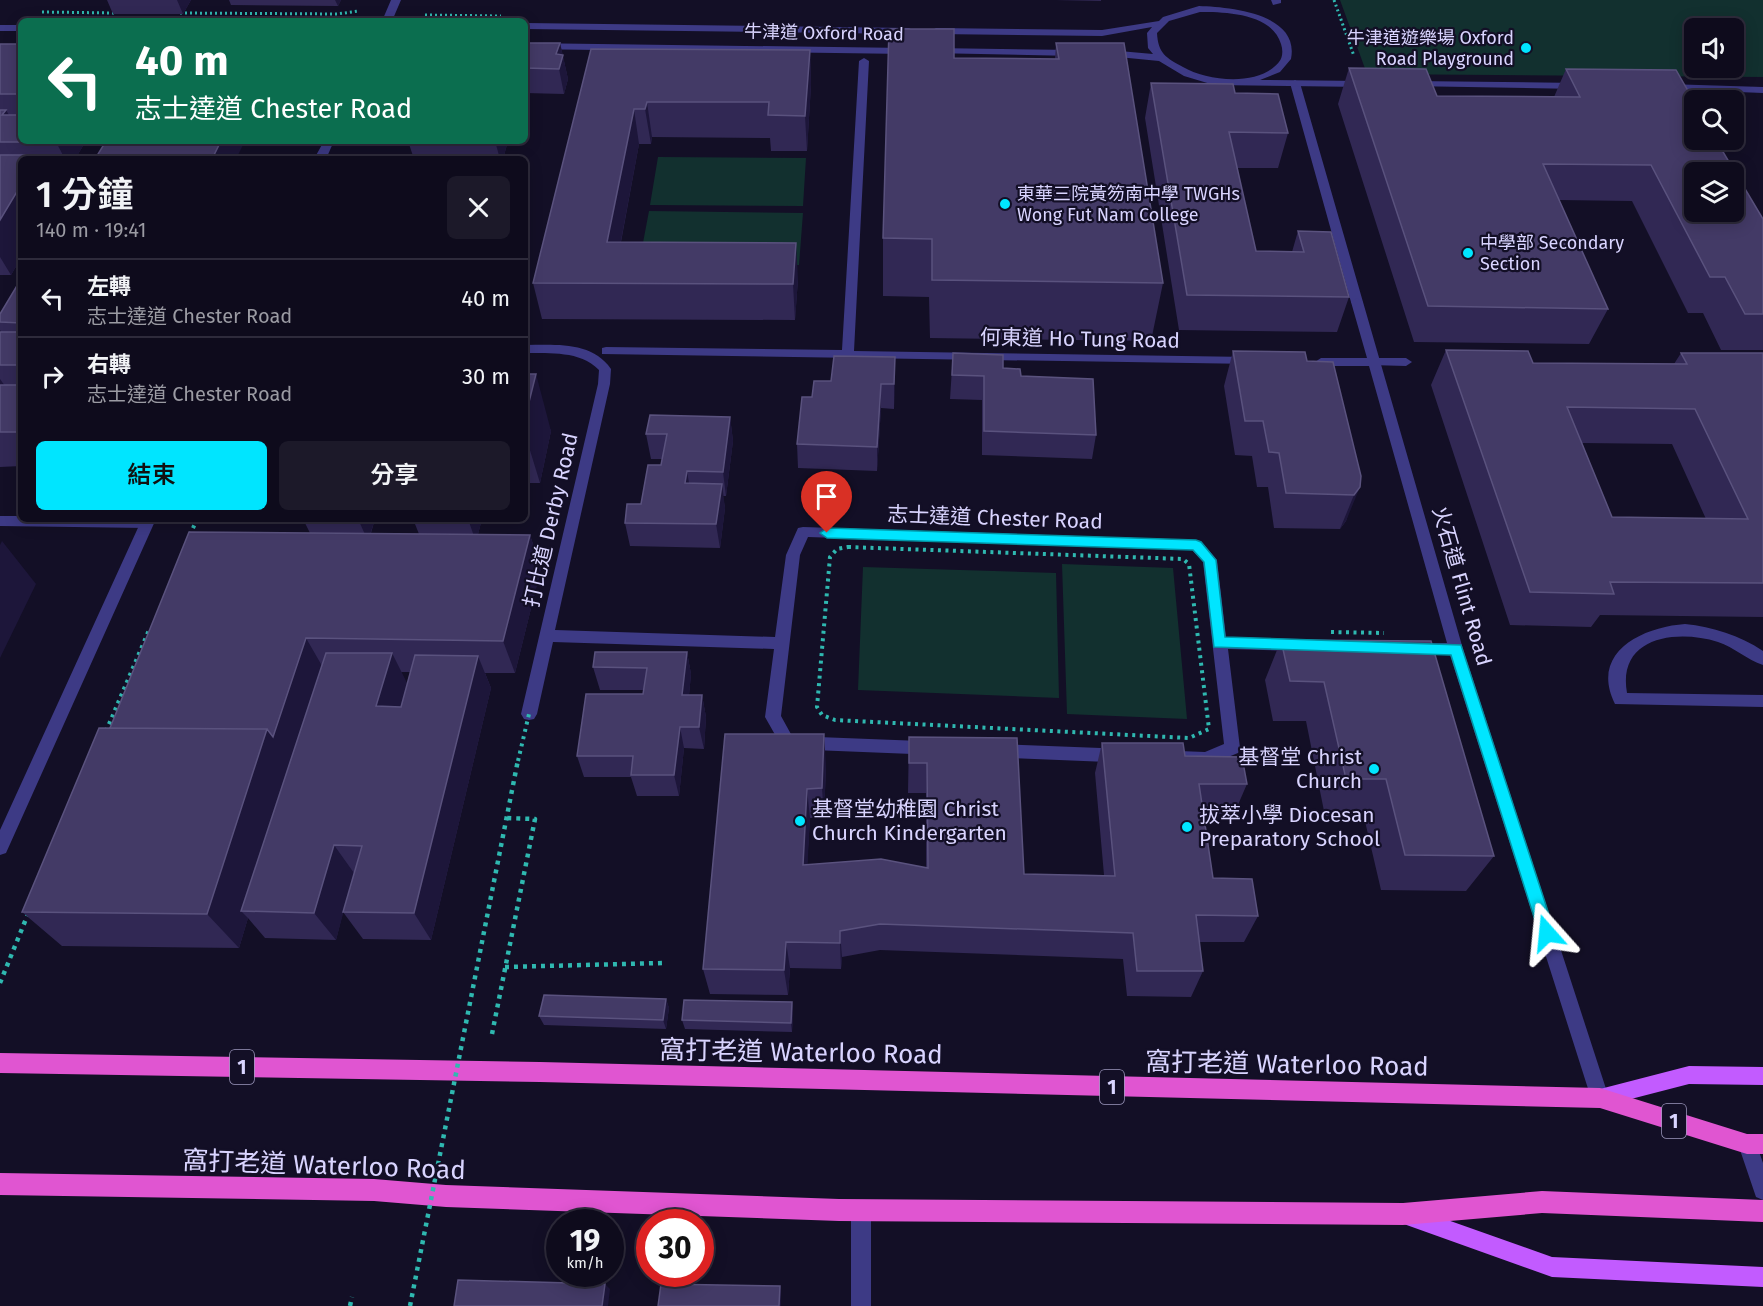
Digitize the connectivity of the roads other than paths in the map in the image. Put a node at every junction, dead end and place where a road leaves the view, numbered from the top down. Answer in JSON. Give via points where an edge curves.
{"nodes":[{"id":1,"x":396,"y":0,"type":"edge"},
{"id":2,"x":388,"y":18,"type":"edge"},
{"id":3,"x":1156,"y":23,"type":"junction"},
{"id":4,"x":528,"y":26,"type":"edge"},
{"id":5,"x":0,"y":28,"type":"edge"},
{"id":6,"x":18,"y":28,"type":"edge"},
{"id":7,"x":528,"y":46,"type":"edge"},
{"id":8,"x":1083,"y":53,"type":"edge"},
{"id":9,"x":1094,"y":53,"type":"edge"},
{"id":10,"x":1159,"y":58,"type":"junction"},
{"id":11,"x":864,"y":62,"type":"dead end"},
{"id":12,"x":1245,"y":83,"type":"junction"},
{"id":13,"x":1295,"y":83,"type":"junction"},
{"id":14,"x":1378,"y":84,"type":"edge"},
{"id":15,"x":1402,"y":84,"type":"edge"},
{"id":16,"x":1594,"y":86,"type":"edge"},
{"id":17,"x":1653,"y":87,"type":"edge"},
{"id":18,"x":1763,"y":90,"type":"edge"},
{"id":19,"x":528,"y":349,"type":"edge"},
{"id":20,"x":606,"y":351,"type":"dead end"},
{"id":21,"x":848,"y":354,"type":"junction"},
{"id":22,"x":1262,"y":361,"type":"edge"},
{"id":23,"x":1315,"y":362,"type":"edge"},
{"id":24,"x":1374,"y":362,"type":"junction"},
{"id":25,"x":1406,"y":362,"type":"dead end"},
{"id":26,"x":0,"y":521,"type":"edge"},
{"id":27,"x":18,"y":521,"type":"edge"},
{"id":28,"x":148,"y":522,"type":"edge"},
{"id":29,"x":546,"y":636,"type":"junction"},
{"id":30,"x":1323,"y":639,"type":"edge"},
{"id":31,"x":781,"y":643,"type":"junction"},
{"id":32,"x":1218,"y":643,"type":"junction"},
{"id":33,"x":1399,"y":648,"type":"edge"},
{"id":34,"x":1456,"y":649,"type":"junction"},
{"id":35,"x":1763,"y":659,"type":"edge"},
{"id":36,"x":1763,"y":701,"type":"edge"},
{"id":37,"x":529,"y":714,"type":"road end"},
{"id":38,"x":0,"y":848,"type":"edge"},
{"id":39,"x":0,"y":1063,"type":"edge"},
{"id":40,"x":1763,"y":1076,"type":"edge"},
{"id":41,"x":1600,"y":1098,"type":"junction"},
{"id":42,"x":1755,"y":1144,"type":"edge"},
{"id":43,"x":0,"y":1184,"type":"edge"},
{"id":44,"x":1763,"y":1190,"type":"edge"},
{"id":45,"x":861,"y":1210,"type":"junction"},
{"id":46,"x":1763,"y":1211,"type":"edge"},
{"id":47,"x":1403,"y":1214,"type":"junction"},
{"id":48,"x":1763,"y":1277,"type":"edge"},
{"id":49,"x":861,"y":1306,"type":"edge"}],
"edges":[{"from":1,"to":2,"type":"street"},
{"from":3,"to":4,"type":"street","name":"牛津道 Oxford Road","via":[[1101,33]]},
{"from":3,"to":10,"type":"street","via":[[1150,34]]},
{"from":3,"to":12,"type":"street","name":"牛津道 Oxford Road","via":[[1182,12],[1218,9],[1246,14],[1271,25],[1287,47],[1286,59],[1278,69]]},
{"from":5,"to":6,"type":"street"},
{"from":7,"to":8,"type":"street","name":"牛津道 Oxford Road"},
{"from":9,"to":10,"type":"street"},
{"from":10,"to":12,"type":"street","via":[[1187,75]]},
{"from":11,"to":21,"type":"street"},
{"from":12,"to":13,"type":"street"},
{"from":13,"to":14,"type":"street"},
{"from":13,"to":24,"type":"street","name":"火石道 Flint Road"},
{"from":15,"to":16,"type":"street"},
{"from":17,"to":18,"type":"street"},
{"from":19,"to":29,"type":"street","name":"打比道 Derby Road","via":[[577,350],[598,360],[605,369]]},
{"from":20,"to":21,"type":"street","name":"何東道 Ho Tung Road"},
{"from":21,"to":22,"type":"street","name":"何東道 Ho Tung Road"},
{"from":23,"to":24,"type":"street"},
{"from":24,"to":25,"type":"street"},
{"from":24,"to":34,"type":"street","name":"火石道 Flint Road"},
{"from":26,"to":27,"type":"street"},
{"from":28,"to":38,"type":"street"},
{"from":29,"to":31,"type":"street"},
{"from":29,"to":37,"type":"street","name":"打比道 Derby Road"},
{"from":30,"to":32,"type":"street"},
{"from":31,"to":32,"type":"street","name":"志士達道 Chester Road","via":[[793,555],[803,532],[1196,545],[1210,560]]},
{"from":31,"to":32,"type":"street","name":"志士達道 Chester Road","via":[[773,717],[788,742],[1206,759],[1232,748]]},
{"from":33,"to":34,"type":"street"},
{"from":34,"to":41,"type":"street","name":"火石道 Flint Road"},
{"from":35,"to":36,"type":"street","via":[[1718,635],[1683,630],[1644,638],[1629,648],[1617,671],[1620,699]]},
{"from":39,"to":41,"type":"highway","name":"窩打老道 Waterloo Road","number":"1"},
{"from":40,"to":41,"type":"main road","name":"窩打老道 Waterloo Road","via":[[1689,1075]]},
{"from":41,"to":42,"type":"highway","name":"窩打老道 Waterloo Road","number":"1"},
{"from":42,"to":44,"type":"street"},
{"from":43,"to":45,"type":"highway","name":"窩打老道 Waterloo Road","via":[[374,1190],[446,1196]]},
{"from":45,"to":47,"type":"highway","name":"窩打老道 Waterloo Road"},
{"from":45,"to":49,"type":"street"},
{"from":46,"to":47,"type":"highway","name":"窩打老道 Waterloo Road","via":[[1542,1202]]},
{"from":47,"to":48,"type":"main road","name":"窩打老道 Waterloo Road","via":[[1552,1267]]}]}
